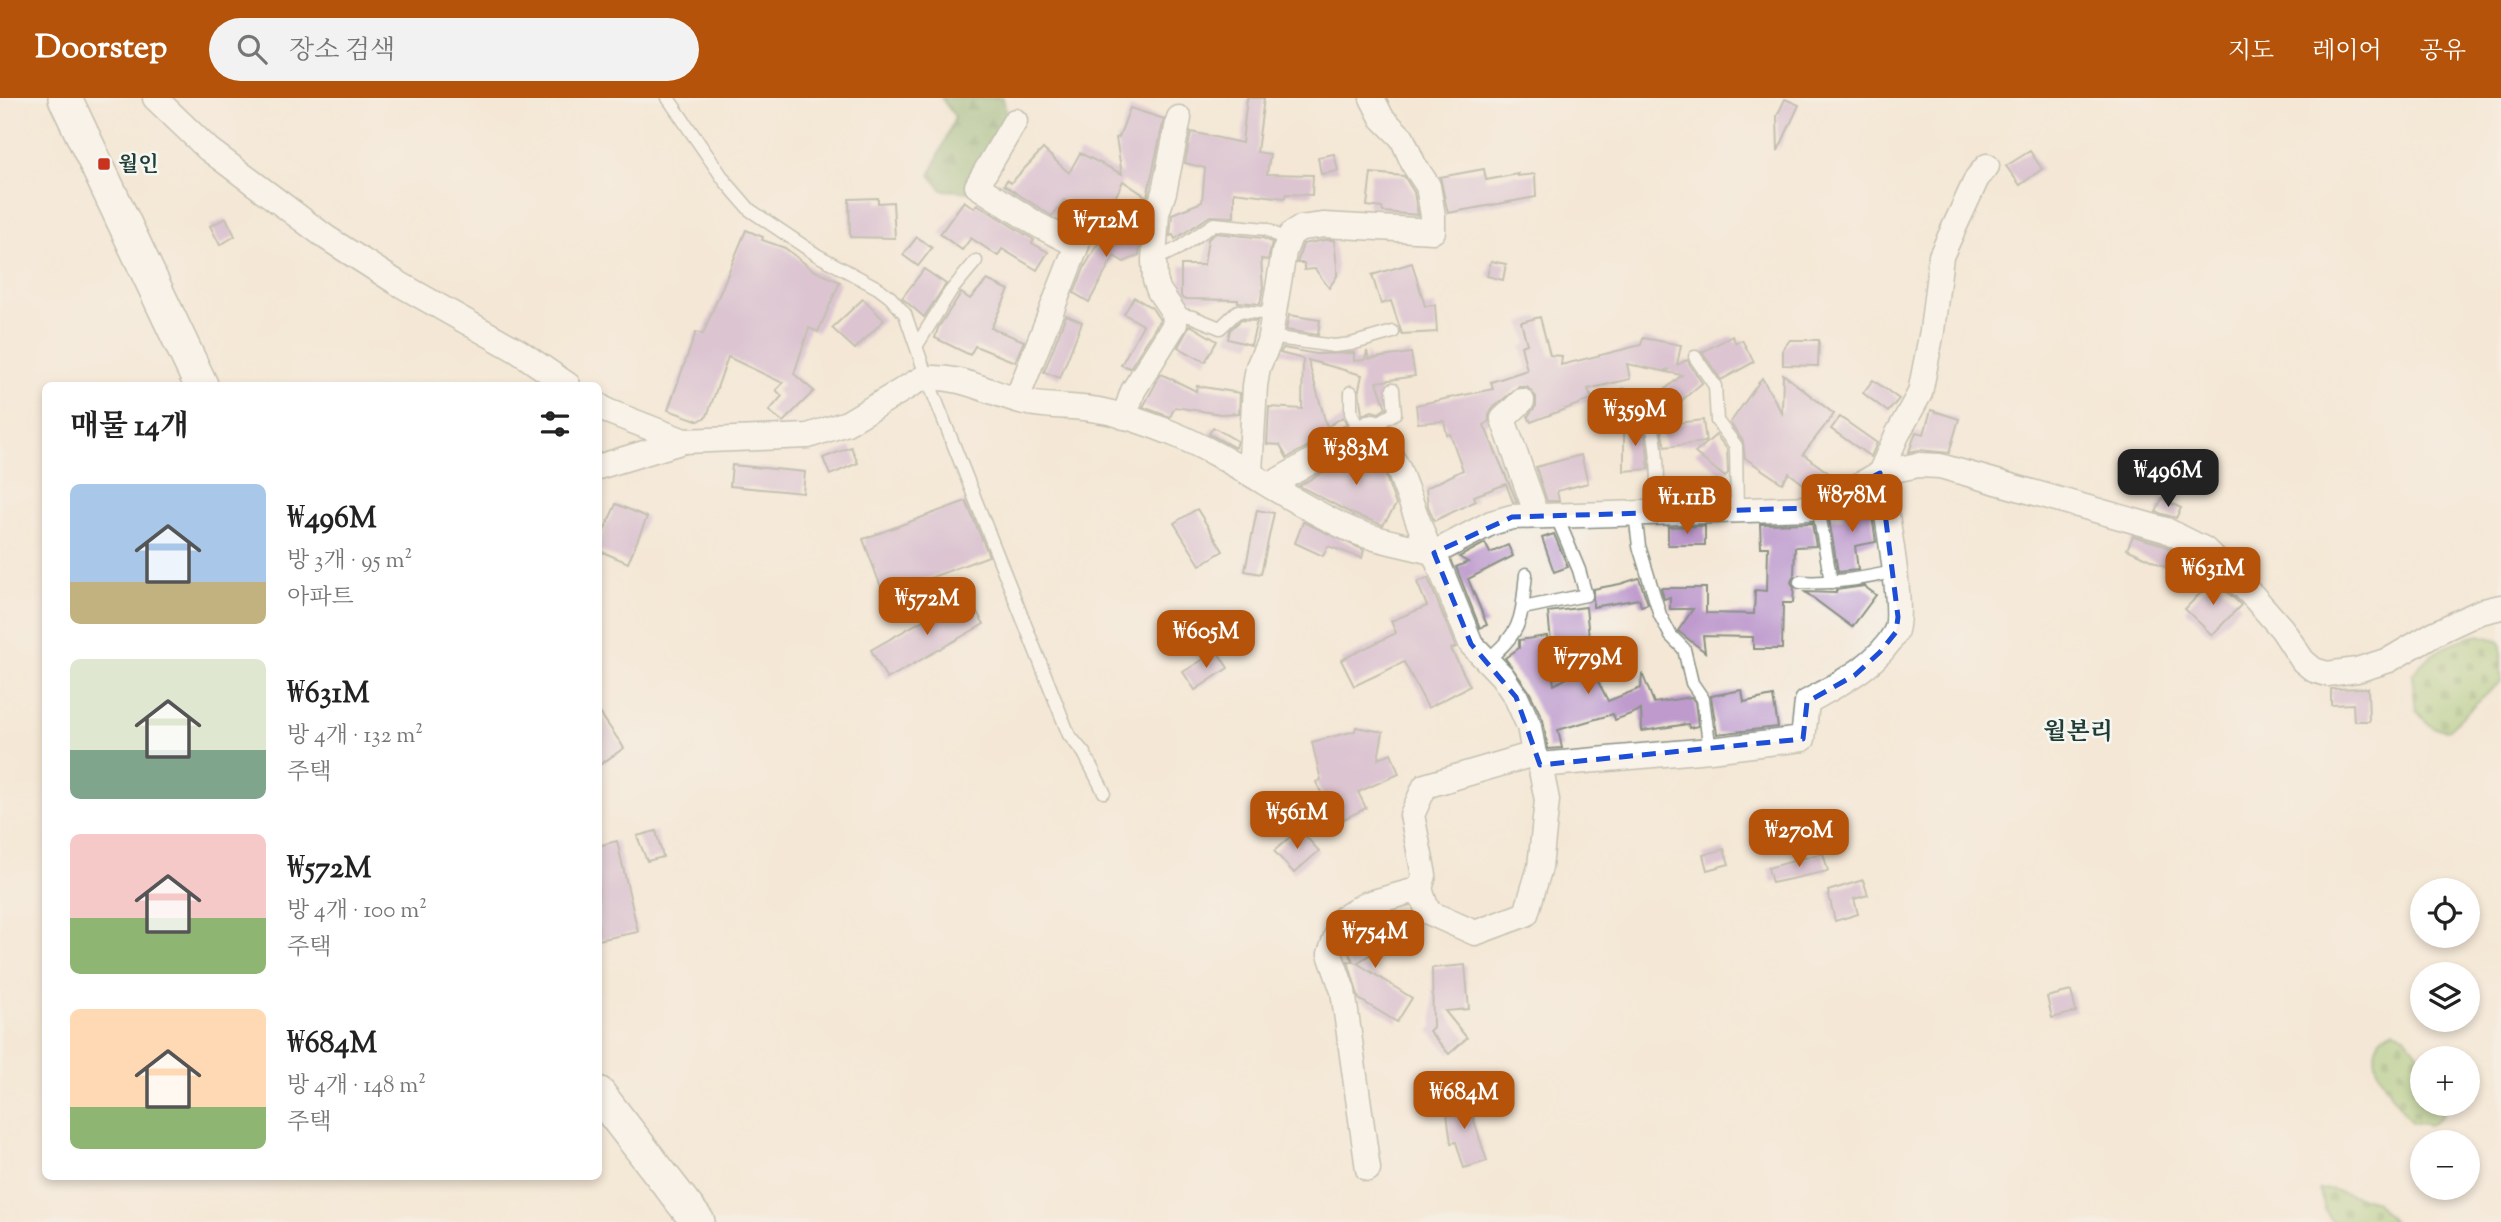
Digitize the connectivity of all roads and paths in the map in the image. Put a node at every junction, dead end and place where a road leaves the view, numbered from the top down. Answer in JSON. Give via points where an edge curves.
{"nodes":[{"id":1,"x":65,"y":98,"type":"edge"},
{"id":2,"x":155,"y":98,"type":"edge"},
{"id":3,"x":668,"y":98,"type":"edge"},
{"id":4,"x":1372,"y":98,"type":"edge"},
{"id":5,"x":1179,"y":118,"type":"dead end"},
{"id":6,"x":1015,"y":121,"type":"dead end"},
{"id":7,"x":1987,"y":166,"type":"dead end"},
{"id":8,"x":1287,"y":241,"type":"junction"},
{"id":9,"x":1154,"y":260,"type":"junction"},
{"id":10,"x":976,"y":261,"type":"dead end"},
{"id":11,"x":1174,"y":313,"type":"junction"},
{"id":12,"x":1272,"y":325,"type":"junction"},
{"id":13,"x":1393,"y":332,"type":"dead end"},
{"id":14,"x":917,"y":345,"type":"junction"},
{"id":15,"x":1695,"y":357,"type":"dead end"},
{"id":16,"x":927,"y":379,"type":"junction"},
{"id":17,"x":200,"y":382,"type":"edge"},
{"id":18,"x":564,"y":382,"type":"edge"},
{"id":19,"x":1392,"y":388,"type":"dead end"},
{"id":20,"x":1351,"y":392,"type":"dead end"},
{"id":21,"x":1623,"y":395,"type":"dead end"},
{"id":22,"x":1017,"y":399,"type":"junction"},
{"id":23,"x":1522,"y":401,"type":"dead end"},
{"id":24,"x":602,"y":408,"type":"edge"},
{"id":25,"x":1124,"y":416,"type":"junction"},
{"id":26,"x":1367,"y":429,"type":"junction"},
{"id":27,"x":684,"y":441,"type":"junction"},
{"id":28,"x":602,"y":466,"type":"edge"},
{"id":29,"x":1250,"y":472,"type":"junction"},
{"id":30,"x":1880,"y":473,"type":"junction"},
{"id":31,"x":1273,"y":487,"type":"junction"},
{"id":32,"x":1818,"y":507,"type":"junction"},
{"id":33,"x":1737,"y":510,"type":"junction"},
{"id":34,"x":1659,"y":513,"type":"junction"},
{"id":35,"x":1634,"y":514,"type":"junction"},
{"id":36,"x":1545,"y":515,"type":"junction"},
{"id":37,"x":1430,"y":551,"type":"junction"},
{"id":38,"x":1895,"y":572,"type":"junction"},
{"id":39,"x":1525,"y":574,"type":"dead end"},
{"id":40,"x":1800,"y":582,"type":"dead end"},
{"id":41,"x":1831,"y":582,"type":"junction"},
{"id":42,"x":2501,"y":607,"type":"edge"},
{"id":43,"x":1523,"y":608,"type":"junction"},
{"id":44,"x":1487,"y":660,"type":"junction"},
{"id":45,"x":1710,"y":750,"type":"junction"},
{"id":46,"x":1537,"y":759,"type":"junction"},
{"id":47,"x":1104,"y":792,"type":"dead end"},
{"id":48,"x":1420,"y":889,"type":"junction"},
{"id":49,"x":602,"y":1098,"type":"edge"},
{"id":50,"x":1368,"y":1169,"type":"dead end"},
{"id":51,"x":698,"y":1222,"type":"edge"}],
"edges":[{"from":1,"to":17,"type":"street"},
{"from":2,"to":18,"type":"street","via":[[208,149],[327,238]]},
{"from":3,"to":14,"type":"lane","via":[[750,209],[807,249],[890,296],[905,314]]},
{"from":4,"to":8,"type":"street","via":[[1382,118],[1402,138],[1428,186],[1433,231],[1324,225],[1301,228]]},
{"from":5,"to":9,"type":"street","via":[[1157,212]]},
{"from":6,"to":22,"type":"street","via":[[977,186],[1077,245]]},
{"from":7,"to":30,"type":"street","via":[[1941,256],[1920,393]]},
{"from":8,"to":9,"type":"lane","via":[[1266,229],[1214,224]]},
{"from":8,"to":12,"type":"street"},
{"from":9,"to":11,"type":"street","via":[[1159,291]]},
{"from":10,"to":14,"type":"lane"},
{"from":11,"to":12,"type":"lane","via":[[1220,328],[1238,311]]},
{"from":11,"to":25,"type":"street","via":[[1175,324],[1133,391]]},
{"from":12,"to":13,"type":"lane","via":[[1334,346]]},
{"from":12,"to":29,"type":"street","via":[[1255,386]]},
{"from":14,"to":16,"type":"lane"},
{"from":15,"to":33,"type":"lane","via":[[1715,386],[1717,421],[1736,446]]},
{"from":16,"to":22,"type":"street","via":[[950,377]]},
{"from":16,"to":27,"type":"street","via":[[847,423],[808,436]]},
{"from":16,"to":47,"type":"lane","via":[[1069,734]]},
{"from":19,"to":26,"type":"lane","via":[[1395,413]]},
{"from":20,"to":26,"type":"lane","via":[[1351,412]]},
{"from":21,"to":34,"type":"lane","via":[[1646,415],[1652,427]]},
{"from":22,"to":25,"type":"street"},
{"from":23,"to":36,"type":"street","via":[[1503,419],[1532,500]]},
{"from":24,"to":27,"type":"street"},
{"from":25,"to":29,"type":"street","via":[[1192,442]]},
{"from":26,"to":31,"type":"street"},
{"from":26,"to":37,"type":"street","via":[[1398,468]]},
{"from":27,"to":28,"type":"street"},
{"from":29,"to":31,"type":"street"},
{"from":30,"to":32,"type":"street"},
{"from":30,"to":38,"type":"street"},
{"from":30,"to":42,"type":"street","via":[[1918,465],[1940,466],[2166,530],[2204,549],[2283,629],[2304,661],[2327,674],[2389,660],[2435,633]]},
{"from":31,"to":37,"type":"street","via":[[1349,529]]},
{"from":32,"to":33,"type":"street"},
{"from":32,"to":41,"type":"lane"},
{"from":33,"to":34,"type":"street"},
{"from":34,"to":35,"type":"street"},
{"from":35,"to":36,"type":"street"},
{"from":35,"to":45,"type":"lane","via":[[1660,615],[1684,649],[1692,683],[1703,699]]},
{"from":36,"to":37,"type":"street","via":[[1491,523]]},
{"from":36,"to":43,"type":"lane","via":[[1580,570],[1586,595]]},
{"from":37,"to":44,"type":"street","via":[[1471,644]]},
{"from":38,"to":41,"type":"lane"},
{"from":38,"to":45,"type":"street","via":[[1896,632],[1855,675],[1807,702],[1803,739]]},
{"from":39,"to":43,"type":"lane"},
{"from":40,"to":41,"type":"lane"},
{"from":43,"to":44,"type":"lane","via":[[1512,636]]},
{"from":44,"to":46,"type":"street","via":[[1516,697]]},
{"from":45,"to":46,"type":"street"},
{"from":46,"to":48,"type":"street","via":[[1425,786],[1412,816],[1423,875]]},
{"from":46,"to":48,"type":"street","via":[[1547,800],[1541,867],[1526,914],[1475,933],[1428,912]]},
{"from":48,"to":50,"type":"street","via":[[1366,904],[1342,919],[1330,954],[1343,991]]},
{"from":49,"to":51,"type":"street"}]}
